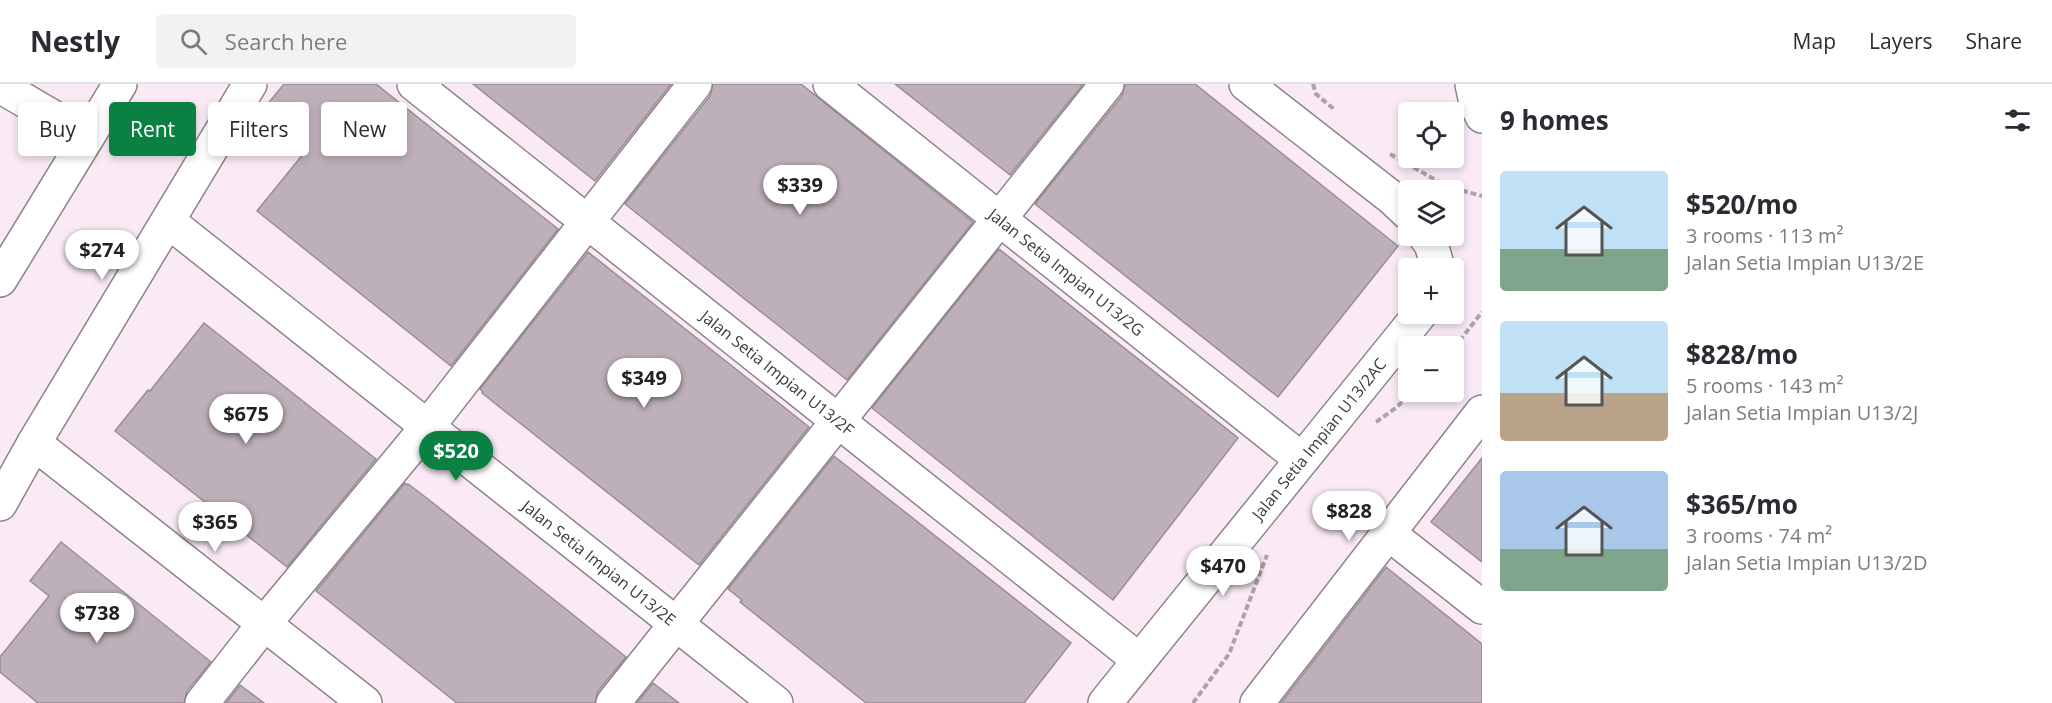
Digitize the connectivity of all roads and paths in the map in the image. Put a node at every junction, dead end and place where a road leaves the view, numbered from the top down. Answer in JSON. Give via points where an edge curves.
{"nodes":[{"id":1,"x":120,"y":84,"type":"edge"},
{"id":2,"x":250,"y":84,"type":"edge"},
{"id":3,"x":414,"y":84,"type":"edge"},
{"id":4,"x":695,"y":84,"type":"edge"},
{"id":5,"x":830,"y":84,"type":"edge"},
{"id":6,"x":1107,"y":84,"type":"edge"},
{"id":7,"x":1246,"y":84,"type":"edge"},
{"id":8,"x":1313,"y":84,"type":"edge"},
{"id":9,"x":0,"y":86,"type":"edge"},
{"id":10,"x":27,"y":102,"type":"edge"},
{"id":11,"x":1344,"y":117,"type":"dead end"},
{"id":12,"x":97,"y":121,"type":"edge"},
{"id":13,"x":1389,"y":153,"type":"dead end"},
{"id":14,"x":75,"y":156,"type":"edge"},
{"id":15,"x":1482,"y":196,"type":"edge"},
{"id":16,"x":1398,"y":204,"type":"edge"},
{"id":17,"x":999,"y":219,"type":"junction"},
{"id":18,"x":168,"y":221,"type":"junction"},
{"id":19,"x":588,"y":222,"type":"junction"},
{"id":20,"x":0,"y":280,"type":"edge"},
{"id":21,"x":1482,"y":312,"type":"edge"},
{"id":22,"x":1412,"y":324,"type":"edge"},
{"id":23,"x":1463,"y":336,"type":"edge"},
{"id":24,"x":1402,"y":402,"type":"edge"},
{"id":25,"x":1482,"y":412,"type":"edge"},
{"id":26,"x":838,"y":421,"type":"junction"},
{"id":27,"x":428,"y":426,"type":"junction"},
{"id":28,"x":1370,"y":426,"type":"dead end"},
{"id":29,"x":34,"y":442,"type":"junction"},
{"id":30,"x":1301,"y":459,"type":"junction"},
{"id":31,"x":0,"y":504,"type":"edge"},
{"id":32,"x":1388,"y":533,"type":"junction"},
{"id":33,"x":1271,"y":546,"type":"dead end"},
{"id":34,"x":1482,"y":607,"type":"edge"},
{"id":35,"x":264,"y":624,"type":"junction"},
{"id":36,"x":677,"y":624,"type":"junction"},
{"id":37,"x":1139,"y":660,"type":"junction"},
{"id":38,"x":202,"y":703,"type":"edge"},
{"id":39,"x":365,"y":703,"type":"edge"},
{"id":40,"x":613,"y":703,"type":"edge"},
{"id":41,"x":776,"y":703,"type":"edge"},
{"id":42,"x":1105,"y":703,"type":"edge"},
{"id":43,"x":1193,"y":703,"type":"edge"},
{"id":44,"x":1257,"y":703,"type":"edge"}],
"edges":[{"from":1,"to":12,"type":"street"},
{"from":2,"to":18,"type":"street"},
{"from":3,"to":19,"type":"street","name":"Jalan Setia Impian U13/2F"},
{"from":4,"to":19,"type":"street"},
{"from":5,"to":17,"type":"street","name":"Jalan Setia Impian U13/2G"},
{"from":6,"to":17,"type":"street"},
{"from":7,"to":16,"type":"street"},
{"from":8,"to":11,"type":"path","via":[[1316,94]]},
{"from":9,"to":10,"type":"street"},
{"from":13,"to":15,"type":"path","via":[[1446,186]]},
{"from":14,"to":20,"type":"street"},
{"from":17,"to":26,"type":"street"},
{"from":17,"to":30,"type":"street","name":"Jalan Setia Impian U13/2G"},
{"from":18,"to":27,"type":"street","name":"Jalan Setia Impian U13/2E"},
{"from":18,"to":29,"type":"street"},
{"from":19,"to":26,"type":"street","name":"Jalan Setia Impian U13/2F"},
{"from":19,"to":27,"type":"street"},
{"from":21,"to":23,"type":"path"},
{"from":22,"to":30,"type":"street","name":"Jalan Setia Impian U13/2AC"},
{"from":24,"to":28,"type":"path"},
{"from":25,"to":32,"type":"street"},
{"from":26,"to":36,"type":"street"},
{"from":26,"to":37,"type":"street","name":"Jalan Setia Impian U13/2F"},
{"from":27,"to":35,"type":"street"},
{"from":27,"to":36,"type":"street","name":"Jalan Setia Impian U13/2E"},
{"from":29,"to":31,"type":"street"},
{"from":29,"to":35,"type":"street"},
{"from":30,"to":37,"type":"street","name":"Jalan Setia Impian U13/2AC"},
{"from":32,"to":34,"type":"street"},
{"from":32,"to":44,"type":"street"},
{"from":33,"to":43,"type":"path","via":[[1228,654]]},
{"from":35,"to":38,"type":"street"},
{"from":35,"to":39,"type":"street"},
{"from":36,"to":40,"type":"street"},
{"from":36,"to":41,"type":"street","name":"Jalan Setia Impian U13/2E"},
{"from":37,"to":42,"type":"street","name":"Jalan Setia Impian U13/2AC"}]}
